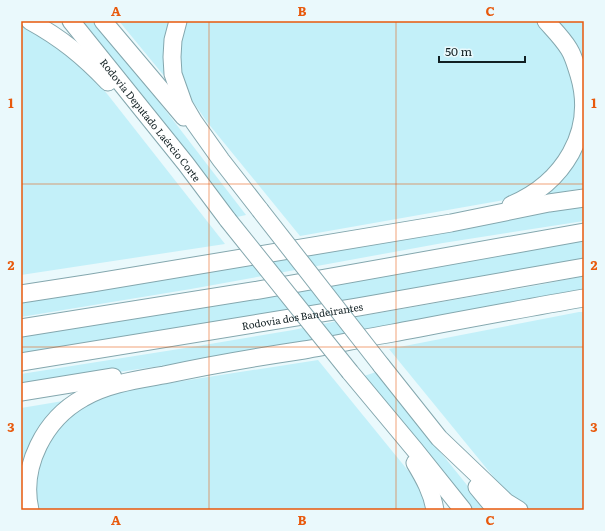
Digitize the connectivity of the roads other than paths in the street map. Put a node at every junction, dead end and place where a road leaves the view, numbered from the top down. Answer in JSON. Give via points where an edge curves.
{"nodes":[{"id":1,"x":30,"y":21,"type":"edge"},
{"id":2,"x":71,"y":21,"type":"edge"},
{"id":3,"x":103,"y":21,"type":"edge"},
{"id":4,"x":178,"y":21,"type":"edge"},
{"id":5,"x":546,"y":21,"type":"edge"},
{"id":6,"x":221,"y":160,"type":"junction"},
{"id":7,"x":186,"y":164,"type":"junction"},
{"id":8,"x":584,"y":198,"type":"edge"},
{"id":9,"x":451,"y":223,"type":"junction"},
{"id":10,"x":584,"y":232,"type":"edge"},
{"id":11,"x":584,"y":267,"type":"edge"},
{"id":12,"x":92,"y":284,"type":"junction"},
{"id":13,"x":21,"y":287,"type":"edge"},
{"id":14,"x":21,"y":294,"type":"edge"},
{"id":15,"x":584,"y":298,"type":"edge"},
{"id":16,"x":534,"y":306,"type":"junction"},
{"id":17,"x":584,"y":306,"type":"edge"},
{"id":18,"x":21,"y":328,"type":"edge"},
{"id":19,"x":21,"y":362,"type":"edge"},
{"id":20,"x":222,"y":363,"type":"junction"},
{"id":21,"x":21,"y":392,"type":"edge"},
{"id":22,"x":387,"y":417,"type":"junction"},
{"id":23,"x":439,"y":438,"type":"junction"},
{"id":24,"x":30,"y":510,"type":"edge"},
{"id":25,"x":435,"y":510,"type":"edge"},
{"id":26,"x":464,"y":510,"type":"edge"},
{"id":27,"x":496,"y":510,"type":"edge"},
{"id":28,"x":519,"y":510,"type":"edge"}],
"edges":[{"from":1,"to":7,"type":"highway","via":[[80,54]]},
{"from":2,"to":7,"type":"highway","name":"Rodovia Deputado Laércio Corte"},
{"from":3,"to":6,"type":"highway"},
{"from":4,"to":6,"type":"highway","via":[[173,40],[173,74],[184,105]]},
{"from":5,"to":9,"type":"highway","via":[[570,49],[584,98],[581,127],[570,155],[561,169],[522,201]]},
{"from":6,"to":23,"type":"highway","bridge":true},
{"from":7,"to":22,"type":"highway","name":"Rodovia Deputado Laércio Corte","bridge":true},
{"from":8,"to":9,"type":"highway"},
{"from":9,"to":12,"type":"highway"},
{"from":10,"to":18,"type":"highway","via":[[259,290]]},
{"from":11,"to":19,"type":"highway","name":"Rodovia dos Bandeirantes"},
{"from":12,"to":13,"type":"highway"},
{"from":12,"to":14,"type":"highway"},
{"from":15,"to":16,"type":"highway"},
{"from":16,"to":17,"type":"highway"},
{"from":16,"to":20,"type":"highway"},
{"from":20,"to":21,"type":"highway"},
{"from":20,"to":24,"type":"highway","via":[[98,390],[65,410],[41,440],[33,457],[28,487]]},
{"from":22,"to":25,"type":"highway","via":[[427,484]]},
{"from":22,"to":26,"type":"highway"},
{"from":23,"to":27,"type":"highway"},
{"from":23,"to":28,"type":"highway","via":[[506,502]]}]}
